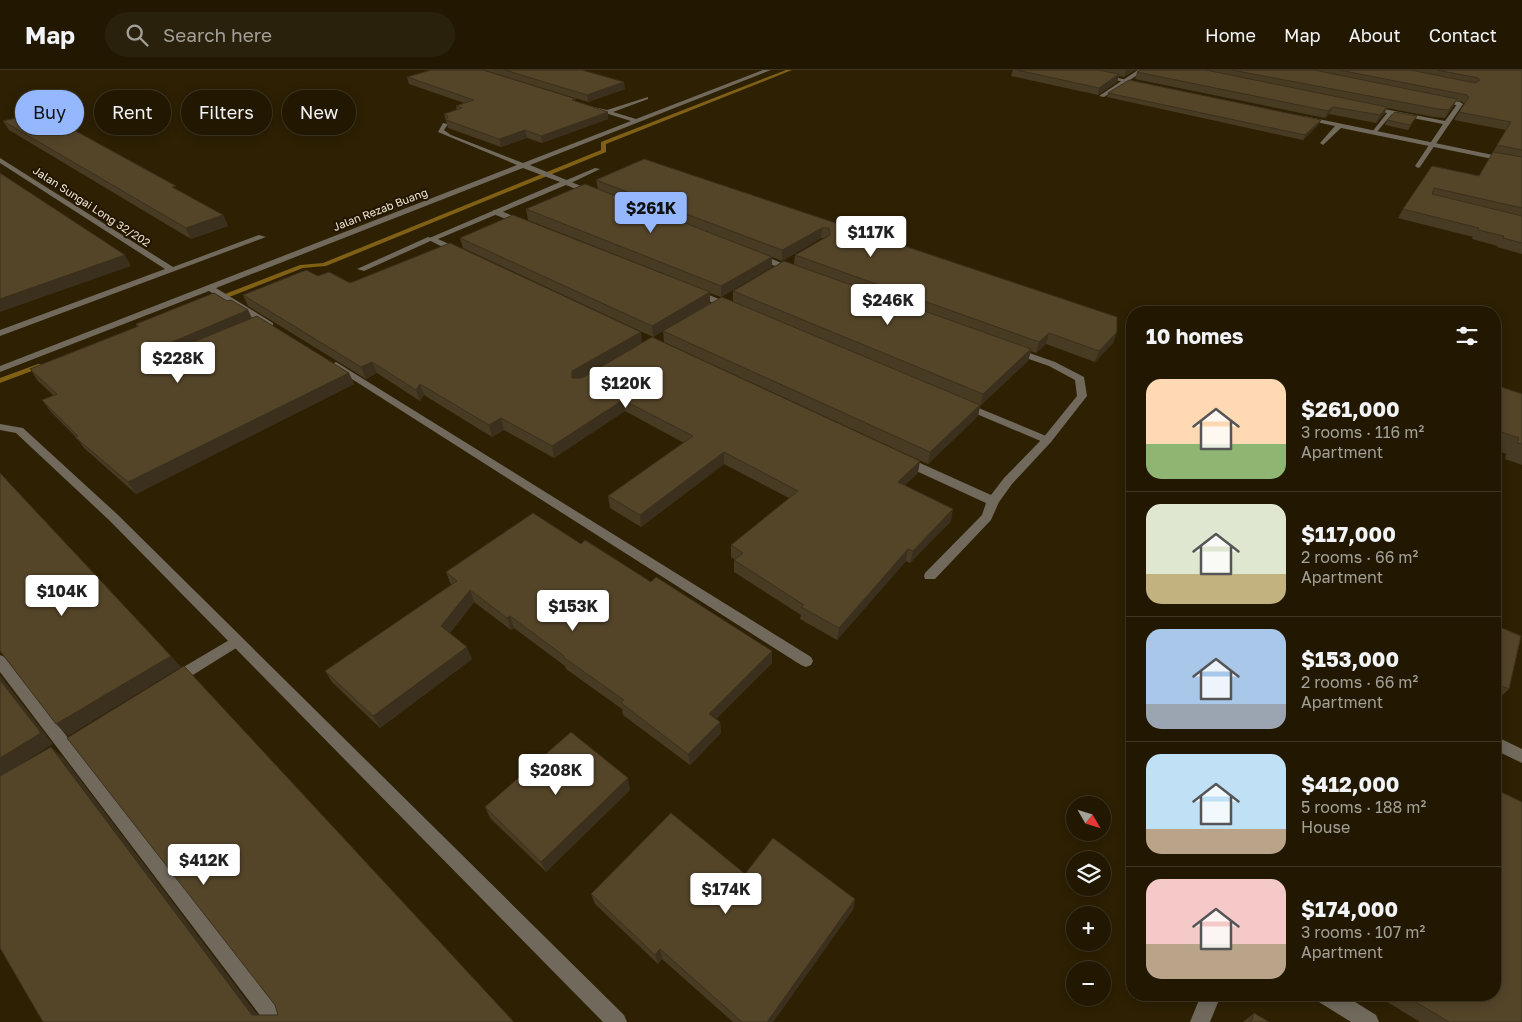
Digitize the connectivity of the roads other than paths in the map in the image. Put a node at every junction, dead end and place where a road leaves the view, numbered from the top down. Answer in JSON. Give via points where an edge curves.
{"nodes":[{"id":1,"x":768,"y":70,"type":"edge"},
{"id":2,"x":1074,"y":70,"type":"edge"},
{"id":3,"x":1142,"y":70,"type":"edge"},
{"id":4,"x":1125,"y":81,"type":"junction"},
{"id":5,"x":1155,"y":87,"type":"edge"},
{"id":6,"x":1102,"y":96,"type":"edge"},
{"id":7,"x":646,"y":98,"type":"dead end"},
{"id":8,"x":1431,"y":98,"type":"edge"},
{"id":9,"x":580,"y":104,"type":"edge"},
{"id":10,"x":1362,"y":107,"type":"edge"},
{"id":11,"x":607,"y":112,"type":"junction"},
{"id":12,"x":1391,"y":112,"type":"junction"},
{"id":13,"x":1292,"y":115,"type":"edge"},
{"id":14,"x":636,"y":121,"type":"junction"},
{"id":15,"x":1446,"y":123,"type":"junction"},
{"id":16,"x":445,"y":124,"type":"edge"},
{"id":17,"x":1340,"y":125,"type":"junction"},
{"id":18,"x":1375,"y":132,"type":"junction"},
{"id":19,"x":1323,"y":143,"type":"dead end"},
{"id":20,"x":1432,"y":144,"type":"junction"},
{"id":21,"x":0,"y":160,"type":"edge"},
{"id":22,"x":1522,"y":163,"type":"edge"},
{"id":23,"x":524,"y":165,"type":"junction"},
{"id":24,"x":1418,"y":166,"type":"dead end"},
{"id":25,"x":597,"y":169,"type":"dead end"},
{"id":26,"x":566,"y":182,"type":"junction"},
{"id":27,"x":602,"y":196,"type":"edge"},
{"id":28,"x":496,"y":212,"type":"junction"},
{"id":29,"x":532,"y":226,"type":"edge"},
{"id":30,"x":262,"y":238,"type":"dead end"},
{"id":31,"x":431,"y":239,"type":"junction"},
{"id":32,"x":748,"y":253,"type":"edge"},
{"id":33,"x":467,"y":256,"type":"edge"},
{"id":34,"x":361,"y":269,"type":"dead end"},
{"id":35,"x":172,"y":270,"type":"junction"},
{"id":36,"x":803,"y":274,"type":"edge"},
{"id":37,"x":209,"y":287,"type":"junction"},
{"id":38,"x":686,"y":288,"type":"edge"},
{"id":39,"x":726,"y":301,"type":"junction"},
{"id":40,"x":741,"y":311,"type":"edge"},
{"id":41,"x":707,"y":312,"type":"edge"},
{"id":42,"x":280,"y":331,"type":"edge"},
{"id":43,"x":0,"y":333,"type":"edge"},
{"id":44,"x":1006,"y":347,"type":"edge"},
{"id":45,"x":329,"y":361,"type":"edge"},
{"id":46,"x":0,"y":368,"type":"edge"},
{"id":47,"x":956,"y":402,"type":"edge"},
{"id":48,"x":0,"y":427,"type":"edge"},
{"id":49,"x":1046,"y":440,"type":"junction"},
{"id":50,"x":895,"y":456,"type":"edge"},
{"id":51,"x":993,"y":502,"type":"junction"},
{"id":52,"x":930,"y":576,"type":"dead end"},
{"id":53,"x":236,"y":641,"type":"junction"},
{"id":54,"x":0,"y":661,"type":"edge"},
{"id":55,"x":806,"y":661,"type":"dead end"},
{"id":56,"x":163,"y":686,"type":"edge"},
{"id":57,"x":82,"y":736,"type":"edge"},
{"id":58,"x":1501,"y":746,"type":"edge"},
{"id":59,"x":66,"y":747,"type":"junction"},
{"id":60,"x":1522,"y":755,"type":"edge"},
{"id":61,"x":49,"y":757,"type":"edge"},
{"id":62,"x":1209,"y":1001,"type":"edge"},
{"id":63,"x":1336,"y":1001,"type":"edge"},
{"id":64,"x":277,"y":1022,"type":"edge"},
{"id":65,"x":617,"y":1022,"type":"edge"},
{"id":66,"x":1200,"y":1022,"type":"edge"},
{"id":67,"x":1369,"y":1022,"type":"edge"}],
"edges":[{"from":1,"to":14,"type":"street","name":"Jalan Rezab Buang"},
{"from":2,"to":4,"type":"street"},
{"from":3,"to":4,"type":"street"},
{"from":4,"to":5,"type":"street"},
{"from":4,"to":6,"type":"street"},
{"from":7,"to":11,"type":"street"},
{"from":8,"to":15,"type":"street","via":[[1460,104]]},
{"from":9,"to":11,"type":"street"},
{"from":10,"to":12,"type":"street"},
{"from":11,"to":14,"type":"street"},
{"from":12,"to":15,"type":"street"},
{"from":12,"to":18,"type":"street"},
{"from":13,"to":17,"type":"street"},
{"from":14,"to":23,"type":"street","name":"Jalan Rezab Buang"},
{"from":15,"to":20,"type":"street"},
{"from":16,"to":23,"type":"street","via":[[440,131],[449,136]]},
{"from":17,"to":18,"type":"street"},
{"from":17,"to":19,"type":"street"},
{"from":18,"to":20,"type":"street"},
{"from":20,"to":22,"type":"street"},
{"from":20,"to":24,"type":"street"},
{"from":21,"to":35,"type":"street","name":"Jalan Sungai Long 32/202"},
{"from":23,"to":26,"type":"street"},
{"from":23,"to":37,"type":"street","name":"Jalan Rezab Buang"},
{"from":25,"to":26,"type":"street"},
{"from":26,"to":27,"type":"street"},
{"from":26,"to":28,"type":"street"},
{"from":28,"to":29,"type":"street"},
{"from":28,"to":31,"type":"street"},
{"from":30,"to":35,"type":"street"},
{"from":31,"to":33,"type":"street"},
{"from":31,"to":34,"type":"street"},
{"from":32,"to":36,"type":"street"},
{"from":35,"to":43,"type":"street"},
{"from":37,"to":42,"type":"street","via":[[260,323]]},
{"from":37,"to":46,"type":"street","name":"Jalan Rezab Buang"},
{"from":38,"to":39,"type":"street"},
{"from":39,"to":40,"type":"street"},
{"from":39,"to":41,"type":"street"},
{"from":44,"to":49,"type":"street","via":[[1052,364],[1080,379],[1082,396]]},
{"from":45,"to":55,"type":"street"},
{"from":47,"to":49,"type":"street"},
{"from":48,"to":53,"type":"street","via":[[18,430],[114,518]]},
{"from":49,"to":51,"type":"street"},
{"from":50,"to":51,"type":"street"},
{"from":51,"to":52,"type":"street","via":[[987,517]]},
{"from":53,"to":56,"type":"street"},
{"from":53,"to":65,"type":"street"},
{"from":54,"to":59,"type":"street"},
{"from":57,"to":59,"type":"street"},
{"from":58,"to":60,"type":"street"},
{"from":59,"to":61,"type":"street"},
{"from":59,"to":64,"type":"street"},
{"from":62,"to":66,"type":"street"},
{"from":63,"to":67,"type":"street"}]}
